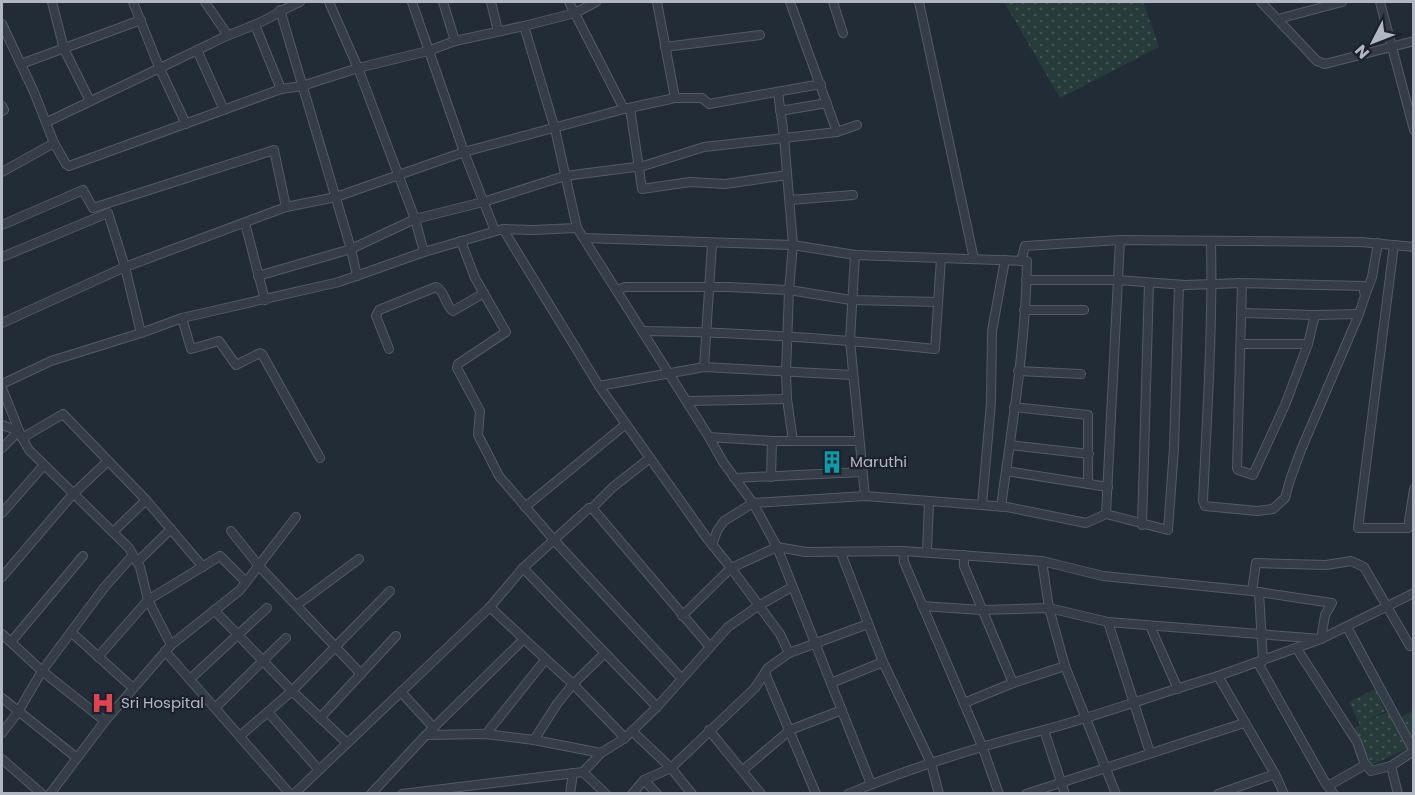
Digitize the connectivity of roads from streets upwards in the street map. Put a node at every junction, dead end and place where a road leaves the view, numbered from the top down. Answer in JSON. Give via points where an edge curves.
{"nodes":[{"id":1,"x":52,"y":2,"type":"edge"},
{"id":2,"x":133,"y":2,"type":"edge"},
{"id":3,"x":205,"y":2,"type":"edge"},
{"id":4,"x":300,"y":2,"type":"edge"},
{"id":5,"x":329,"y":2,"type":"edge"},
{"id":6,"x":412,"y":2,"type":"edge"},
{"id":7,"x":443,"y":2,"type":"edge"},
{"id":8,"x":492,"y":2,"type":"edge"},
{"id":9,"x":569,"y":2,"type":"edge"},
{"id":10,"x":596,"y":2,"type":"edge"},
{"id":11,"x":657,"y":2,"type":"edge"},
{"id":12,"x":790,"y":2,"type":"edge"},
{"id":13,"x":833,"y":2,"type":"edge"},
{"id":14,"x":919,"y":2,"type":"edge"},
{"id":15,"x":1261,"y":2,"type":"edge"},
{"id":16,"x":1342,"y":2,"type":"edge"},
{"id":17,"x":1380,"y":2,"type":"edge"},
{"id":18,"x":289,"y":4,"type":"edge"},
{"id":19,"x":280,"y":10,"type":"junction"},
{"id":20,"x":575,"y":13,"type":"junction"},
{"id":21,"x":1278,"y":19,"type":"junction"},
{"id":22,"x":141,"y":20,"type":"junction"},
{"id":23,"x":2,"y":24,"type":"edge"},
{"id":24,"x":255,"y":25,"type":"junction"},
{"id":25,"x":524,"y":26,"type":"junction"},
{"id":26,"x":498,"y":31,"type":"junction"},
{"id":27,"x":843,"y":33,"type":"dead end"},
{"id":28,"x":227,"y":34,"type":"junction"},
{"id":29,"x":760,"y":35,"type":"dead end"},
{"id":30,"x":455,"y":40,"type":"junction"},
{"id":31,"x":1413,"y":41,"type":"edge"},
{"id":32,"x":1392,"y":46,"type":"junction"},
{"id":33,"x":665,"y":47,"type":"junction"},
{"id":34,"x":64,"y":49,"type":"junction"},
{"id":35,"x":197,"y":50,"type":"junction"},
{"id":36,"x":428,"y":51,"type":"junction"},
{"id":37,"x":21,"y":64,"type":"junction"},
{"id":38,"x":159,"y":67,"type":"junction"},
{"id":39,"x":358,"y":68,"type":"junction"},
{"id":40,"x":821,"y":84,"type":"junction"},
{"id":41,"x":302,"y":86,"type":"junction"},
{"id":42,"x":281,"y":88,"type":"junction"},
{"id":43,"x":778,"y":92,"type":"junction"},
{"id":44,"x":675,"y":98,"type":"junction"},
{"id":45,"x":90,"y":101,"type":"junction"},
{"id":46,"x":827,"y":103,"type":"junction"},
{"id":47,"x":627,"y":109,"type":"junction"},
{"id":48,"x":224,"y":110,"type":"junction"},
{"id":49,"x":780,"y":111,"type":"junction"},
{"id":50,"x":47,"y":122,"type":"junction"},
{"id":51,"x":186,"y":124,"type":"junction"},
{"id":52,"x":858,"y":125,"type":"dead end"},
{"id":53,"x":555,"y":129,"type":"junction"},
{"id":54,"x":1413,"y":130,"type":"edge"},
{"id":55,"x":837,"y":132,"type":"junction"},
{"id":56,"x":784,"y":137,"type":"junction"},
{"id":57,"x":54,"y":143,"type":"junction"},
{"id":58,"x":464,"y":152,"type":"junction"},
{"id":59,"x":638,"y":167,"type":"junction"},
{"id":60,"x":2,"y":172,"type":"edge"},
{"id":61,"x":398,"y":175,"type":"junction"},
{"id":62,"x":787,"y":175,"type":"junction"},
{"id":63,"x":565,"y":176,"type":"junction"},
{"id":64,"x":853,"y":195,"type":"dead end"},
{"id":65,"x":336,"y":197,"type":"junction"},
{"id":66,"x":790,"y":200,"type":"junction"},
{"id":67,"x":483,"y":202,"type":"junction"},
{"id":68,"x":286,"y":207,"type":"junction"},
{"id":69,"x":415,"y":219,"type":"junction"},
{"id":70,"x":245,"y":223,"type":"junction"},
{"id":71,"x":2,"y":225,"type":"edge"},
{"id":72,"x":577,"y":228,"type":"junction"},
{"id":73,"x":499,"y":230,"type":"junction"},
{"id":74,"x":584,"y":238,"type":"junction"},
{"id":75,"x":1119,"y":240,"type":"junction"},
{"id":76,"x":461,"y":241,"type":"junction"},
{"id":77,"x":1211,"y":241,"type":"junction"},
{"id":78,"x":1378,"y":243,"type":"junction"},
{"id":79,"x":712,"y":244,"type":"junction"},
{"id":80,"x":793,"y":245,"type":"junction"},
{"id":81,"x":1394,"y":245,"type":"junction"},
{"id":82,"x":1413,"y":248,"type":"edge"},
{"id":83,"x":351,"y":249,"type":"junction"},
{"id":84,"x":424,"y":252,"type":"junction"},
{"id":85,"x":855,"y":255,"type":"junction"},
{"id":86,"x":2,"y":257,"type":"edge"},
{"id":87,"x":941,"y":258,"type":"junction"},
{"id":88,"x":974,"y":260,"type":"junction"},
{"id":89,"x":1005,"y":260,"type":"junction"},
{"id":90,"x":1021,"y":261,"type":"junction"},
{"id":91,"x":125,"y":267,"type":"junction"},
{"id":92,"x":258,"y":276,"type":"junction"},
{"id":93,"x":357,"y":276,"type":"junction"},
{"id":94,"x":1026,"y":280,"type":"junction"},
{"id":95,"x":1117,"y":280,"type":"junction"},
{"id":96,"x":1242,"y":282,"type":"junction"},
{"id":97,"x":1149,"y":283,"type":"junction"},
{"id":98,"x":1212,"y":284,"type":"junction"},
{"id":99,"x":1179,"y":285,"type":"junction"},
{"id":100,"x":709,"y":288,"type":"junction"},
{"id":101,"x":617,"y":290,"type":"junction"},
{"id":102,"x":789,"y":290,"type":"junction"},
{"id":103,"x":484,"y":293,"type":"junction"},
{"id":104,"x":1365,"y":296,"type":"junction"},
{"id":105,"x":265,"y":300,"type":"junction"},
{"id":106,"x":851,"y":300,"type":"junction"},
{"id":107,"x":938,"y":302,"type":"junction"},
{"id":108,"x":1024,"y":310,"type":"junction"},
{"id":109,"x":1084,"y":310,"type":"dead end"},
{"id":110,"x":1242,"y":313,"type":"junction"},
{"id":111,"x":1359,"y":314,"type":"junction"},
{"id":112,"x":1315,"y":315,"type":"junction"},
{"id":113,"x":182,"y":318,"type":"junction"},
{"id":114,"x":2,"y":324,"type":"edge"},
{"id":115,"x":642,"y":331,"type":"junction"},
{"id":116,"x":706,"y":332,"type":"junction"},
{"id":117,"x":141,"y":333,"type":"junction"},
{"id":118,"x":788,"y":337,"type":"junction"},
{"id":119,"x":850,"y":340,"type":"junction"},
{"id":120,"x":1242,"y":344,"type":"junction"},
{"id":121,"x":1308,"y":344,"type":"junction"},
{"id":122,"x":389,"y":349,"type":"dead end"},
{"id":123,"x":704,"y":367,"type":"junction"},
{"id":124,"x":1018,"y":371,"type":"junction"},
{"id":125,"x":669,"y":372,"type":"junction"},
{"id":126,"x":786,"y":372,"type":"junction"},
{"id":127,"x":1081,"y":374,"type":"dead end"},
{"id":128,"x":852,"y":375,"type":"junction"},
{"id":129,"x":2,"y":386,"type":"edge"},
{"id":130,"x":599,"y":386,"type":"junction"},
{"id":131,"x":787,"y":399,"type":"junction"},
{"id":132,"x":688,"y":401,"type":"junction"},
{"id":133,"x":1014,"y":407,"type":"junction"},
{"id":134,"x":626,"y":424,"type":"junction"},
{"id":135,"x":2,"y":425,"type":"edge"},
{"id":136,"x":21,"y":434,"type":"junction"},
{"id":137,"x":709,"y":437,"type":"junction"},
{"id":138,"x":772,"y":441,"type":"junction"},
{"id":139,"x":793,"y":441,"type":"junction"},
{"id":140,"x":859,"y":441,"type":"junction"},
{"id":141,"x":1010,"y":445,"type":"junction"},
{"id":142,"x":2,"y":448,"type":"edge"},
{"id":143,"x":1089,"y":454,"type":"junction"},
{"id":144,"x":320,"y":458,"type":"dead end"},
{"id":145,"x":650,"y":458,"type":"junction"},
{"id":146,"x":108,"y":460,"type":"junction"},
{"id":147,"x":44,"y":465,"type":"junction"},
{"id":148,"x":1006,"y":471,"type":"junction"},
{"id":149,"x":862,"y":472,"type":"junction"},
{"id":150,"x":771,"y":477,"type":"junction"},
{"id":151,"x":734,"y":478,"type":"junction"},
{"id":152,"x":1088,"y":484,"type":"junction"},
{"id":153,"x":1108,"y":488,"type":"junction"},
{"id":154,"x":1413,"y":489,"type":"edge"},
{"id":155,"x":73,"y":494,"type":"junction"},
{"id":156,"x":865,"y":496,"type":"junction"},
{"id":157,"x":146,"y":500,"type":"junction"},
{"id":158,"x":929,"y":502,"type":"junction"},
{"id":159,"x":753,"y":503,"type":"junction"},
{"id":160,"x":982,"y":505,"type":"junction"},
{"id":161,"x":525,"y":507,"type":"junction"},
{"id":162,"x":1001,"y":507,"type":"junction"},
{"id":163,"x":592,"y":508,"type":"junction"},
{"id":164,"x":2,"y":513,"type":"edge"},
{"id":165,"x":1106,"y":514,"type":"junction"},
{"id":166,"x":296,"y":517,"type":"dead end"},
{"id":167,"x":1142,"y":525,"type":"junction"},
{"id":168,"x":1411,"y":527,"type":"edge"},
{"id":169,"x":171,"y":529,"type":"junction"},
{"id":170,"x":231,"y":531,"type":"dead end"},
{"id":171,"x":112,"y":532,"type":"junction"},
{"id":172,"x":554,"y":540,"type":"junction"},
{"id":173,"x":712,"y":545,"type":"junction"},
{"id":174,"x":777,"y":548,"type":"junction"},
{"id":175,"x":903,"y":551,"type":"junction"},
{"id":176,"x":927,"y":552,"type":"junction"},
{"id":177,"x":841,"y":553,"type":"junction"},
{"id":178,"x":964,"y":555,"type":"junction"},
{"id":179,"x":83,"y":556,"type":"dead end"},
{"id":180,"x":135,"y":558,"type":"junction"},
{"id":181,"x":359,"y":559,"type":"dead end"},
{"id":182,"x":1042,"y":561,"type":"junction"},
{"id":183,"x":259,"y":566,"type":"junction"},
{"id":184,"x":203,"y":567,"type":"junction"},
{"id":185,"x":523,"y":568,"type":"junction"},
{"id":186,"x":730,"y":568,"type":"junction"},
{"id":187,"x":2,"y":577,"type":"edge"},
{"id":188,"x":246,"y":582,"type":"junction"},
{"id":189,"x":792,"y":587,"type":"junction"},
{"id":190,"x":390,"y":591,"type":"dead end"},
{"id":191,"x":1256,"y":592,"type":"junction"},
{"id":192,"x":1413,"y":593,"type":"edge"},
{"id":193,"x":148,"y":600,"type":"junction"},
{"id":194,"x":297,"y":605,"type":"junction"},
{"id":195,"x":758,"y":606,"type":"junction"},
{"id":196,"x":922,"y":606,"type":"junction"},
{"id":197,"x":490,"y":607,"type":"junction"},
{"id":198,"x":1387,"y":607,"type":"junction"},
{"id":199,"x":267,"y":608,"type":"dead end"},
{"id":200,"x":1048,"y":608,"type":"junction"},
{"id":201,"x":214,"y":610,"type":"junction"},
{"id":202,"x":981,"y":610,"type":"junction"},
{"id":203,"x":682,"y":616,"type":"junction"},
{"id":204,"x":1108,"y":622,"type":"junction"},
{"id":205,"x":868,"y":624,"type":"junction"},
{"id":206,"x":1150,"y":626,"type":"junction"},
{"id":207,"x":1347,"y":627,"type":"junction"},
{"id":208,"x":71,"y":632,"type":"junction"},
{"id":209,"x":1262,"y":633,"type":"junction"},
{"id":210,"x":2,"y":634,"type":"edge"},
{"id":211,"x":238,"y":635,"type":"junction"},
{"id":212,"x":396,"y":636,"type":"dead end"},
{"id":213,"x":286,"y":638,"type":"dead end"},
{"id":214,"x":524,"y":639,"type":"junction"},
{"id":215,"x":1320,"y":639,"type":"junction"},
{"id":216,"x":11,"y":642,"type":"junction"},
{"id":217,"x":1413,"y":644,"type":"edge"},
{"id":218,"x":816,"y":645,"type":"junction"},
{"id":219,"x":710,"y":647,"type":"junction"},
{"id":220,"x":168,"y":648,"type":"junction"},
{"id":221,"x":335,"y":648,"type":"junction"},
{"id":222,"x":1297,"y":648,"type":"junction"},
{"id":223,"x":605,"y":653,"type":"junction"},
{"id":224,"x":789,"y":653,"type":"junction"},
{"id":225,"x":98,"y":657,"type":"junction"},
{"id":226,"x":545,"y":660,"type":"junction"},
{"id":227,"x":263,"y":661,"type":"junction"},
{"id":228,"x":883,"y":662,"type":"junction"},
{"id":229,"x":1261,"y":662,"type":"junction"},
{"id":230,"x":1065,"y":666,"type":"junction"},
{"id":231,"x":42,"y":671,"type":"junction"},
{"id":232,"x":765,"y":672,"type":"junction"},
{"id":233,"x":361,"y":674,"type":"junction"},
{"id":234,"x":1218,"y":676,"type":"junction"},
{"id":235,"x":681,"y":678,"type":"junction"},
{"id":236,"x":190,"y":679,"type":"junction"},
{"id":237,"x":831,"y":683,"type":"junction"},
{"id":238,"x":1013,"y":683,"type":"junction"},
{"id":239,"x":573,"y":684,"type":"junction"},
{"id":240,"x":133,"y":688,"type":"junction"},
{"id":241,"x":1178,"y":688,"type":"junction"},
{"id":242,"x":292,"y":691,"type":"junction"},
{"id":243,"x":401,"y":692,"type":"junction"},
{"id":244,"x":2,"y":698,"type":"edge"},
{"id":245,"x":1133,"y":702,"type":"junction"},
{"id":246,"x":964,"y":703,"type":"junction"},
{"id":247,"x":657,"y":707,"type":"junction"},
{"id":248,"x":215,"y":708,"type":"junction"},
{"id":249,"x":842,"y":710,"type":"junction"},
{"id":250,"x":18,"y":712,"type":"junction"},
{"id":251,"x":268,"y":712,"type":"junction"},
{"id":252,"x":320,"y":718,"type":"junction"},
{"id":253,"x":1085,"y":719,"type":"junction"},
{"id":254,"x":105,"y":721,"type":"junction"},
{"id":255,"x":1244,"y":723,"type":"junction"},
{"id":256,"x":434,"y":728,"type":"junction"},
{"id":257,"x":632,"y":730,"type":"junction"},
{"id":258,"x":709,"y":730,"type":"junction"},
{"id":259,"x":790,"y":730,"type":"junction"},
{"id":260,"x":1044,"y":730,"type":"junction"},
{"id":261,"x":2,"y":733,"type":"edge"},
{"id":262,"x":486,"y":734,"type":"junction"},
{"id":263,"x":426,"y":735,"type":"junction"},
{"id":264,"x":240,"y":736,"type":"junction"},
{"id":265,"x":625,"y":738,"type":"junction"},
{"id":266,"x":534,"y":740,"type":"junction"},
{"id":267,"x":347,"y":743,"type":"junction"},
{"id":268,"x":982,"y":746,"type":"junction"},
{"id":269,"x":601,"y":753,"type":"junction"},
{"id":270,"x":1149,"y":753,"type":"junction"},
{"id":271,"x":77,"y":758,"type":"junction"},
{"id":272,"x":2,"y":759,"type":"edge"},
{"id":273,"x":931,"y":763,"type":"junction"},
{"id":274,"x":1365,"y":765,"type":"junction"},
{"id":275,"x":1391,"y":766,"type":"junction"},
{"id":276,"x":671,"y":768,"type":"junction"},
{"id":277,"x":1106,"y":768,"type":"junction"},
{"id":278,"x":319,"y":770,"type":"junction"},
{"id":279,"x":743,"y":770,"type":"junction"},
{"id":280,"x":583,"y":772,"type":"junction"},
{"id":281,"x":573,"y":773,"type":"junction"},
{"id":282,"x":1275,"y":774,"type":"junction"},
{"id":283,"x":644,"y":780,"type":"junction"},
{"id":284,"x":1061,"y":782,"type":"junction"},
{"id":285,"x":871,"y":784,"type":"junction"},
{"id":286,"x":1328,"y":786,"type":"junction"},
{"id":287,"x":571,"y":793,"type":"edge"},
{"id":288,"x":1028,"y":793,"type":"edge"},
{"id":289,"x":42,"y":794,"type":"edge"},
{"id":290,"x":50,"y":794,"type":"edge"},
{"id":291,"x":292,"y":794,"type":"edge"},
{"id":292,"x":371,"y":794,"type":"edge"},
{"id":293,"x":402,"y":794,"type":"edge"},
{"id":294,"x":606,"y":794,"type":"edge"},
{"id":295,"x":632,"y":794,"type":"edge"},
{"id":296,"x":657,"y":794,"type":"edge"},
{"id":297,"x":692,"y":794,"type":"edge"},
{"id":298,"x":761,"y":794,"type":"edge"},
{"id":299,"x":816,"y":794,"type":"edge"},
{"id":300,"x":848,"y":794,"type":"edge"},
{"id":301,"x":939,"y":794,"type":"edge"},
{"id":302,"x":999,"y":794,"type":"edge"},
{"id":303,"x":1065,"y":794,"type":"edge"},
{"id":304,"x":1116,"y":794,"type":"edge"},
{"id":305,"x":1218,"y":794,"type":"edge"},
{"id":306,"x":1284,"y":794,"type":"edge"},
{"id":307,"x":1334,"y":794,"type":"edge"},
{"id":308,"x":1398,"y":794,"type":"edge"}],
"edges":[{"from":1,"to":34,"type":"street"},
{"from":2,"to":22,"type":"street"},
{"from":3,"to":28,"type":"street"},
{"from":4,"to":18,"type":"street"},
{"from":5,"to":39,"type":"street"},
{"from":6,"to":36,"type":"street"},
{"from":7,"to":30,"type":"street"},
{"from":8,"to":26,"type":"street"},
{"from":9,"to":20,"type":"street"},
{"from":10,"to":20,"type":"street"},
{"from":11,"to":33,"type":"street"},
{"from":12,"to":40,"type":"street"},
{"from":13,"to":27,"type":"street"},
{"from":14,"to":88,"type":"street"},
{"from":15,"to":21,"type":"street"},
{"from":16,"to":21,"type":"street"},
{"from":17,"to":32,"type":"street"},
{"from":18,"to":19,"type":"street"},
{"from":19,"to":24,"type":"street"},
{"from":19,"to":41,"type":"street"},
{"from":20,"to":25,"type":"street"},
{"from":20,"to":47,"type":"street"},
{"from":21,"to":32,"type":"street","via":[[1317,61],[1325,64]]},
{"from":22,"to":34,"type":"street"},
{"from":22,"to":38,"type":"street"},
{"from":23,"to":37,"type":"street"},
{"from":24,"to":28,"type":"street"},
{"from":24,"to":42,"type":"street"},
{"from":25,"to":26,"type":"street"},
{"from":25,"to":53,"type":"street"},
{"from":26,"to":30,"type":"street"},
{"from":28,"to":35,"type":"street"},
{"from":29,"to":33,"type":"street"},
{"from":30,"to":36,"type":"street"},
{"from":31,"to":32,"type":"street"},
{"from":32,"to":54,"type":"street"},
{"from":33,"to":44,"type":"street"},
{"from":34,"to":37,"type":"street"},
{"from":34,"to":45,"type":"street"},
{"from":35,"to":38,"type":"street"},
{"from":35,"to":48,"type":"street"},
{"from":36,"to":39,"type":"street"},
{"from":36,"to":58,"type":"street"},
{"from":37,"to":50,"type":"street"},
{"from":38,"to":45,"type":"street"},
{"from":38,"to":51,"type":"street"},
{"from":39,"to":41,"type":"street"},
{"from":39,"to":61,"type":"street"},
{"from":40,"to":43,"type":"street"},
{"from":40,"to":46,"type":"street"},
{"from":41,"to":42,"type":"street"},
{"from":41,"to":65,"type":"street"},
{"from":42,"to":48,"type":"street"},
{"from":43,"to":44,"type":"street","via":[[709,104],[702,98]]},
{"from":43,"to":49,"type":"street"},
{"from":44,"to":47,"type":"street"},
{"from":45,"to":50,"type":"street"},
{"from":46,"to":49,"type":"street"},
{"from":46,"to":55,"type":"street"},
{"from":47,"to":53,"type":"street"},
{"from":47,"to":59,"type":"street"},
{"from":48,"to":51,"type":"street"},
{"from":49,"to":56,"type":"street"},
{"from":50,"to":57,"type":"street"},
{"from":51,"to":57,"type":"street","via":[[69,166]]},
{"from":52,"to":55,"type":"street"},
{"from":53,"to":58,"type":"street"},
{"from":53,"to":63,"type":"street"},
{"from":55,"to":56,"type":"street"},
{"from":56,"to":59,"type":"street","via":[[704,147]]},
{"from":56,"to":62,"type":"street"},
{"from":57,"to":60,"type":"street"},
{"from":58,"to":61,"type":"street"},
{"from":58,"to":67,"type":"street"},
{"from":59,"to":62,"type":"street","via":[[643,189]]},
{"from":59,"to":63,"type":"street"},
{"from":61,"to":65,"type":"street"},
{"from":61,"to":69,"type":"street"},
{"from":62,"to":66,"type":"street"},
{"from":63,"to":67,"type":"street"},
{"from":63,"to":72,"type":"street"},
{"from":64,"to":66,"type":"street"},
{"from":65,"to":68,"type":"street"},
{"from":65,"to":83,"type":"street"},
{"from":66,"to":80,"type":"street"},
{"from":67,"to":69,"type":"street"},
{"from":67,"to":73,"type":"street"},
{"from":68,"to":70,"type":"street"},
{"from":68,"to":71,"type":"street","via":[[274,150],[93,208],[83,190]]},
{"from":69,"to":83,"type":"street"},
{"from":69,"to":84,"type":"street"},
{"from":70,"to":91,"type":"street"},
{"from":70,"to":92,"type":"street"},
{"from":72,"to":73,"type":"street"},
{"from":72,"to":74,"type":"street"},
{"from":73,"to":76,"type":"street"},
{"from":73,"to":130,"type":"street"},
{"from":74,"to":79,"type":"street"},
{"from":74,"to":101,"type":"street"},
{"from":75,"to":77,"type":"street"},
{"from":75,"to":90,"type":"street","via":[[1025,246]]},
{"from":75,"to":95,"type":"street"},
{"from":76,"to":84,"type":"street"},
{"from":76,"to":103,"type":"street"},
{"from":77,"to":78,"type":"street"},
{"from":77,"to":98,"type":"street"},
{"from":78,"to":81,"type":"street"},
{"from":78,"to":104,"type":"street"},
{"from":79,"to":80,"type":"street"},
{"from":79,"to":100,"type":"street"},
{"from":80,"to":85,"type":"street"},
{"from":80,"to":102,"type":"street"},
{"from":81,"to":82,"type":"street"},
{"from":81,"to":168,"type":"street","via":[[1358,528]]},
{"from":83,"to":92,"type":"street"},
{"from":83,"to":93,"type":"street"},
{"from":84,"to":93,"type":"street"},
{"from":85,"to":87,"type":"street"},
{"from":85,"to":106,"type":"street"},
{"from":86,"to":91,"type":"street","via":[[108,213]]},
{"from":87,"to":88,"type":"street"},
{"from":87,"to":107,"type":"street"},
{"from":88,"to":89,"type":"street"},
{"from":89,"to":90,"type":"street"},
{"from":89,"to":160,"type":"street","via":[[992,332],[991,403]]},
{"from":90,"to":94,"type":"street","via":[[1027,261]]},
{"from":91,"to":114,"type":"street"},
{"from":91,"to":117,"type":"street"},
{"from":92,"to":105,"type":"street"},
{"from":93,"to":105,"type":"street"},
{"from":94,"to":95,"type":"street"},
{"from":94,"to":108,"type":"street"},
{"from":95,"to":97,"type":"street"},
{"from":95,"to":153,"type":"street"},
{"from":96,"to":98,"type":"street"},
{"from":96,"to":104,"type":"street","via":[[1363,286]]},
{"from":96,"to":110,"type":"street"},
{"from":97,"to":99,"type":"street"},
{"from":97,"to":167,"type":"street"},
{"from":98,"to":99,"type":"street"},
{"from":98,"to":111,"type":"street","via":[[1205,506],[1257,511],[1273,509],[1285,498],[1301,450]]},
{"from":99,"to":167,"type":"street","via":[[1169,528],[1166,531]]},
{"from":100,"to":101,"type":"street"},
{"from":100,"to":102,"type":"street"},
{"from":100,"to":116,"type":"street"},
{"from":101,"to":115,"type":"street"},
{"from":102,"to":106,"type":"street"},
{"from":102,"to":118,"type":"street"},
{"from":103,"to":122,"type":"street","via":[[453,311],[436,287],[379,310],[376,316]]},
{"from":103,"to":161,"type":"street","via":[[507,332],[457,368],[480,411],[478,435],[493,466]]},
{"from":104,"to":111,"type":"street"},
{"from":105,"to":113,"type":"street"},
{"from":106,"to":107,"type":"street"},
{"from":106,"to":119,"type":"street"},
{"from":107,"to":119,"type":"street","via":[[935,349]]},
{"from":108,"to":109,"type":"street"},
{"from":108,"to":124,"type":"street"},
{"from":110,"to":112,"type":"street"},
{"from":110,"to":120,"type":"street"},
{"from":111,"to":112,"type":"street"},
{"from":112,"to":121,"type":"street"},
{"from":113,"to":117,"type":"street"},
{"from":113,"to":144,"type":"street","via":[[191,349],[219,341],[236,365],[262,354]]},
{"from":115,"to":116,"type":"street"},
{"from":115,"to":125,"type":"street"},
{"from":116,"to":118,"type":"street"},
{"from":116,"to":123,"type":"street"},
{"from":117,"to":129,"type":"street","via":[[51,361]]},
{"from":118,"to":119,"type":"street"},
{"from":118,"to":126,"type":"street"},
{"from":119,"to":128,"type":"street"},
{"from":120,"to":121,"type":"street"},
{"from":120,"to":121,"type":"street","via":[[1237,468],[1253,475],[1286,405]]},
{"from":123,"to":125,"type":"street"},
{"from":123,"to":126,"type":"street"},
{"from":124,"to":127,"type":"street"},
{"from":124,"to":133,"type":"street"},
{"from":125,"to":130,"type":"street"},
{"from":125,"to":132,"type":"street"},
{"from":126,"to":128,"type":"street"},
{"from":126,"to":131,"type":"street"},
{"from":128,"to":140,"type":"street"},
{"from":129,"to":136,"type":"street"},
{"from":130,"to":134,"type":"street"},
{"from":131,"to":132,"type":"street"},
{"from":131,"to":139,"type":"street"},
{"from":132,"to":137,"type":"street"},
{"from":133,"to":141,"type":"street"},
{"from":133,"to":143,"type":"street","via":[[1088,416]]},
{"from":134,"to":145,"type":"street"},
{"from":134,"to":161,"type":"street"},
{"from":135,"to":136,"type":"street"},
{"from":136,"to":142,"type":"street"},
{"from":136,"to":146,"type":"street","via":[[63,414]]},
{"from":136,"to":147,"type":"street","via":[[29,450]]},
{"from":137,"to":138,"type":"street"},
{"from":137,"to":151,"type":"street"},
{"from":138,"to":139,"type":"street"},
{"from":138,"to":150,"type":"street"},
{"from":139,"to":140,"type":"street"},
{"from":140,"to":149,"type":"street"},
{"from":141,"to":143,"type":"street"},
{"from":141,"to":148,"type":"street"},
{"from":143,"to":152,"type":"street"},
{"from":145,"to":163,"type":"street"},
{"from":145,"to":173,"type":"street"},
{"from":146,"to":155,"type":"street"},
{"from":146,"to":157,"type":"street"},
{"from":147,"to":155,"type":"street"},
{"from":147,"to":164,"type":"street"},
{"from":148,"to":152,"type":"street"},
{"from":148,"to":162,"type":"street"},
{"from":149,"to":150,"type":"street"},
{"from":149,"to":156,"type":"street"},
{"from":150,"to":151,"type":"street"},
{"from":151,"to":159,"type":"street"},
{"from":152,"to":153,"type":"street"},
{"from":153,"to":165,"type":"street"},
{"from":154,"to":168,"type":"street"},
{"from":155,"to":171,"type":"street"},
{"from":155,"to":187,"type":"street"},
{"from":156,"to":158,"type":"street"},
{"from":156,"to":159,"type":"street"},
{"from":157,"to":169,"type":"street"},
{"from":157,"to":171,"type":"street"},
{"from":158,"to":160,"type":"street"},
{"from":158,"to":176,"type":"street"},
{"from":159,"to":173,"type":"street","via":[[720,525]]},
{"from":159,"to":174,"type":"street"},
{"from":160,"to":162,"type":"street"},
{"from":161,"to":172,"type":"street"},
{"from":162,"to":165,"type":"street","via":[[1086,523]]},
{"from":163,"to":172,"type":"street"},
{"from":163,"to":203,"type":"street"},
{"from":165,"to":167,"type":"street"},
{"from":166,"to":183,"type":"street"},
{"from":169,"to":180,"type":"street"},
{"from":169,"to":184,"type":"street"},
{"from":170,"to":183,"type":"street"},
{"from":171,"to":180,"type":"street"},
{"from":172,"to":185,"type":"street"},
{"from":172,"to":235,"type":"street"},
{"from":173,"to":186,"type":"street"},
{"from":174,"to":177,"type":"street"},
{"from":174,"to":186,"type":"street"},
{"from":174,"to":189,"type":"street"},
{"from":175,"to":176,"type":"street"},
{"from":175,"to":177,"type":"street"},
{"from":175,"to":196,"type":"street"},
{"from":176,"to":178,"type":"street"},
{"from":177,"to":205,"type":"street"},
{"from":178,"to":182,"type":"street"},
{"from":178,"to":202,"type":"street","via":[[964,566]]},
{"from":179,"to":216,"type":"street"},
{"from":180,"to":193,"type":"street"},
{"from":180,"to":208,"type":"street","via":[[113,576]]},
{"from":181,"to":194,"type":"street"},
{"from":182,"to":191,"type":"street","via":[[1103,576]]},
{"from":182,"to":200,"type":"street"},
{"from":183,"to":188,"type":"street"},
{"from":183,"to":194,"type":"street"},
{"from":184,"to":188,"type":"street","via":[[220,556]]},
{"from":184,"to":193,"type":"street"},
{"from":185,"to":197,"type":"street"},
{"from":185,"to":223,"type":"street"},
{"from":186,"to":195,"type":"street"},
{"from":186,"to":203,"type":"street"},
{"from":188,"to":201,"type":"street"},
{"from":189,"to":195,"type":"street"},
{"from":189,"to":218,"type":"street"},
{"from":190,"to":221,"type":"street"},
{"from":191,"to":198,"type":"street","via":[[1256,563],[1326,565],[1351,561],[1364,567]]},
{"from":191,"to":209,"type":"street"},
{"from":191,"to":215,"type":"street","via":[[1332,603]]},
{"from":192,"to":198,"type":"street"},
{"from":193,"to":220,"type":"street"},
{"from":193,"to":225,"type":"street"},
{"from":194,"to":221,"type":"street"},
{"from":195,"to":219,"type":"street","via":[[728,627]]},
{"from":195,"to":224,"type":"street"},
{"from":196,"to":202,"type":"street"},
{"from":196,"to":246,"type":"street"},
{"from":197,"to":214,"type":"street"},
{"from":197,"to":243,"type":"street"},
{"from":198,"to":207,"type":"street"},
{"from":198,"to":217,"type":"street","via":[[1410,646]]},
{"from":199,"to":211,"type":"street"},
{"from":200,"to":202,"type":"street"},
{"from":200,"to":204,"type":"street"},
{"from":200,"to":230,"type":"street"},
{"from":201,"to":211,"type":"street"},
{"from":201,"to":220,"type":"street"},
{"from":202,"to":238,"type":"street"},
{"from":203,"to":219,"type":"street"},
{"from":204,"to":206,"type":"street"},
{"from":204,"to":245,"type":"street"},
{"from":205,"to":218,"type":"street"},
{"from":205,"to":228,"type":"street"},
{"from":206,"to":209,"type":"street"},
{"from":206,"to":241,"type":"street"},
{"from":207,"to":215,"type":"street"},
{"from":207,"to":275,"type":"street","via":[[1413,751]]},
{"from":208,"to":225,"type":"street"},
{"from":208,"to":231,"type":"street"},
{"from":209,"to":215,"type":"street"},
{"from":209,"to":229,"type":"street"},
{"from":210,"to":216,"type":"street"},
{"from":211,"to":227,"type":"street"},
{"from":211,"to":236,"type":"street"},
{"from":212,"to":233,"type":"street"},
{"from":213,"to":227,"type":"street"},
{"from":214,"to":226,"type":"street"},
{"from":214,"to":256,"type":"street"},
{"from":215,"to":222,"type":"street"},
{"from":216,"to":231,"type":"street"},
{"from":218,"to":224,"type":"street"},
{"from":218,"to":237,"type":"street"},
{"from":219,"to":235,"type":"street"},
{"from":220,"to":236,"type":"street"},
{"from":220,"to":240,"type":"street"},
{"from":221,"to":233,"type":"street"},
{"from":221,"to":242,"type":"street"},
{"from":222,"to":229,"type":"street"},
{"from":222,"to":274,"type":"street","via":[[1356,739]]},
{"from":223,"to":239,"type":"street"},
{"from":223,"to":247,"type":"street"},
{"from":224,"to":232,"type":"street"},
{"from":225,"to":240,"type":"street"},
{"from":226,"to":239,"type":"street"},
{"from":226,"to":262,"type":"street"},
{"from":227,"to":242,"type":"street"},
{"from":227,"to":248,"type":"street"},
{"from":228,"to":237,"type":"street"},
{"from":228,"to":273,"type":"street"},
{"from":229,"to":234,"type":"street"},
{"from":229,"to":286,"type":"street"},
{"from":230,"to":238,"type":"street"},
{"from":230,"to":253,"type":"street"},
{"from":231,"to":250,"type":"street"},
{"from":231,"to":254,"type":"street"},
{"from":232,"to":258,"type":"street","via":[[755,688]]},
{"from":232,"to":259,"type":"street"},
{"from":233,"to":252,"type":"street"},
{"from":234,"to":241,"type":"street"},
{"from":234,"to":255,"type":"street"},
{"from":235,"to":247,"type":"street"},
{"from":236,"to":248,"type":"street"},
{"from":237,"to":249,"type":"street"},
{"from":238,"to":246,"type":"street"},
{"from":239,"to":265,"type":"street"},
{"from":239,"to":266,"type":"street"},
{"from":240,"to":254,"type":"street"},
{"from":241,"to":245,"type":"street"},
{"from":242,"to":251,"type":"street"},
{"from":242,"to":252,"type":"street"},
{"from":243,"to":256,"type":"street"},
{"from":243,"to":267,"type":"street"},
{"from":244,"to":250,"type":"street"},
{"from":245,"to":253,"type":"street"},
{"from":245,"to":270,"type":"street"},
{"from":246,"to":268,"type":"street"},
{"from":247,"to":257,"type":"street"},
{"from":248,"to":264,"type":"street"},
{"from":249,"to":259,"type":"street"},
{"from":249,"to":285,"type":"street"},
{"from":250,"to":261,"type":"street"},
{"from":250,"to":271,"type":"street"},
{"from":251,"to":264,"type":"street"},
{"from":251,"to":278,"type":"street"},
{"from":252,"to":267,"type":"street"},
{"from":253,"to":260,"type":"street"},
{"from":253,"to":277,"type":"street"},
{"from":254,"to":271,"type":"street"},
{"from":255,"to":270,"type":"street"},
{"from":255,"to":282,"type":"street"},
{"from":256,"to":263,"type":"street"},
{"from":257,"to":265,"type":"street"},
{"from":257,"to":276,"type":"street"},
{"from":258,"to":276,"type":"street"},
{"from":258,"to":279,"type":"street"},
{"from":259,"to":279,"type":"street"},
{"from":259,"to":299,"type":"street"},
{"from":260,"to":268,"type":"street"},
{"from":260,"to":284,"type":"street"},
{"from":262,"to":263,"type":"street"},
{"from":262,"to":266,"type":"street"},
{"from":263,"to":292,"type":"street"},
{"from":264,"to":291,"type":"street"},
{"from":265,"to":269,"type":"street"},
{"from":266,"to":269,"type":"street"},
{"from":267,"to":278,"type":"street"},
{"from":268,"to":273,"type":"street"},
{"from":268,"to":302,"type":"street"},
{"from":269,"to":280,"type":"street"},
{"from":270,"to":277,"type":"street"},
{"from":271,"to":290,"type":"street"},
{"from":272,"to":289,"type":"street"},
{"from":273,"to":285,"type":"street"},
{"from":273,"to":301,"type":"street"},
{"from":274,"to":275,"type":"street","via":[[1371,771]]},
{"from":274,"to":286,"type":"street"},
{"from":275,"to":308,"type":"street"},
{"from":276,"to":283,"type":"street"},
{"from":276,"to":297,"type":"street"},
{"from":277,"to":284,"type":"street"},
{"from":277,"to":304,"type":"street"},
{"from":278,"to":291,"type":"street"},
{"from":279,"to":298,"type":"street"},
{"from":280,"to":281,"type":"street"},
{"from":280,"to":294,"type":"street"},
{"from":281,"to":287,"type":"street"},
{"from":281,"to":293,"type":"street"},
{"from":282,"to":305,"type":"street"},
{"from":282,"to":306,"type":"street"},
{"from":283,"to":295,"type":"street"},
{"from":283,"to":296,"type":"street"},
{"from":284,"to":288,"type":"street"},
{"from":284,"to":303,"type":"street"},
{"from":285,"to":300,"type":"street"},
{"from":286,"to":307,"type":"street"}]}
